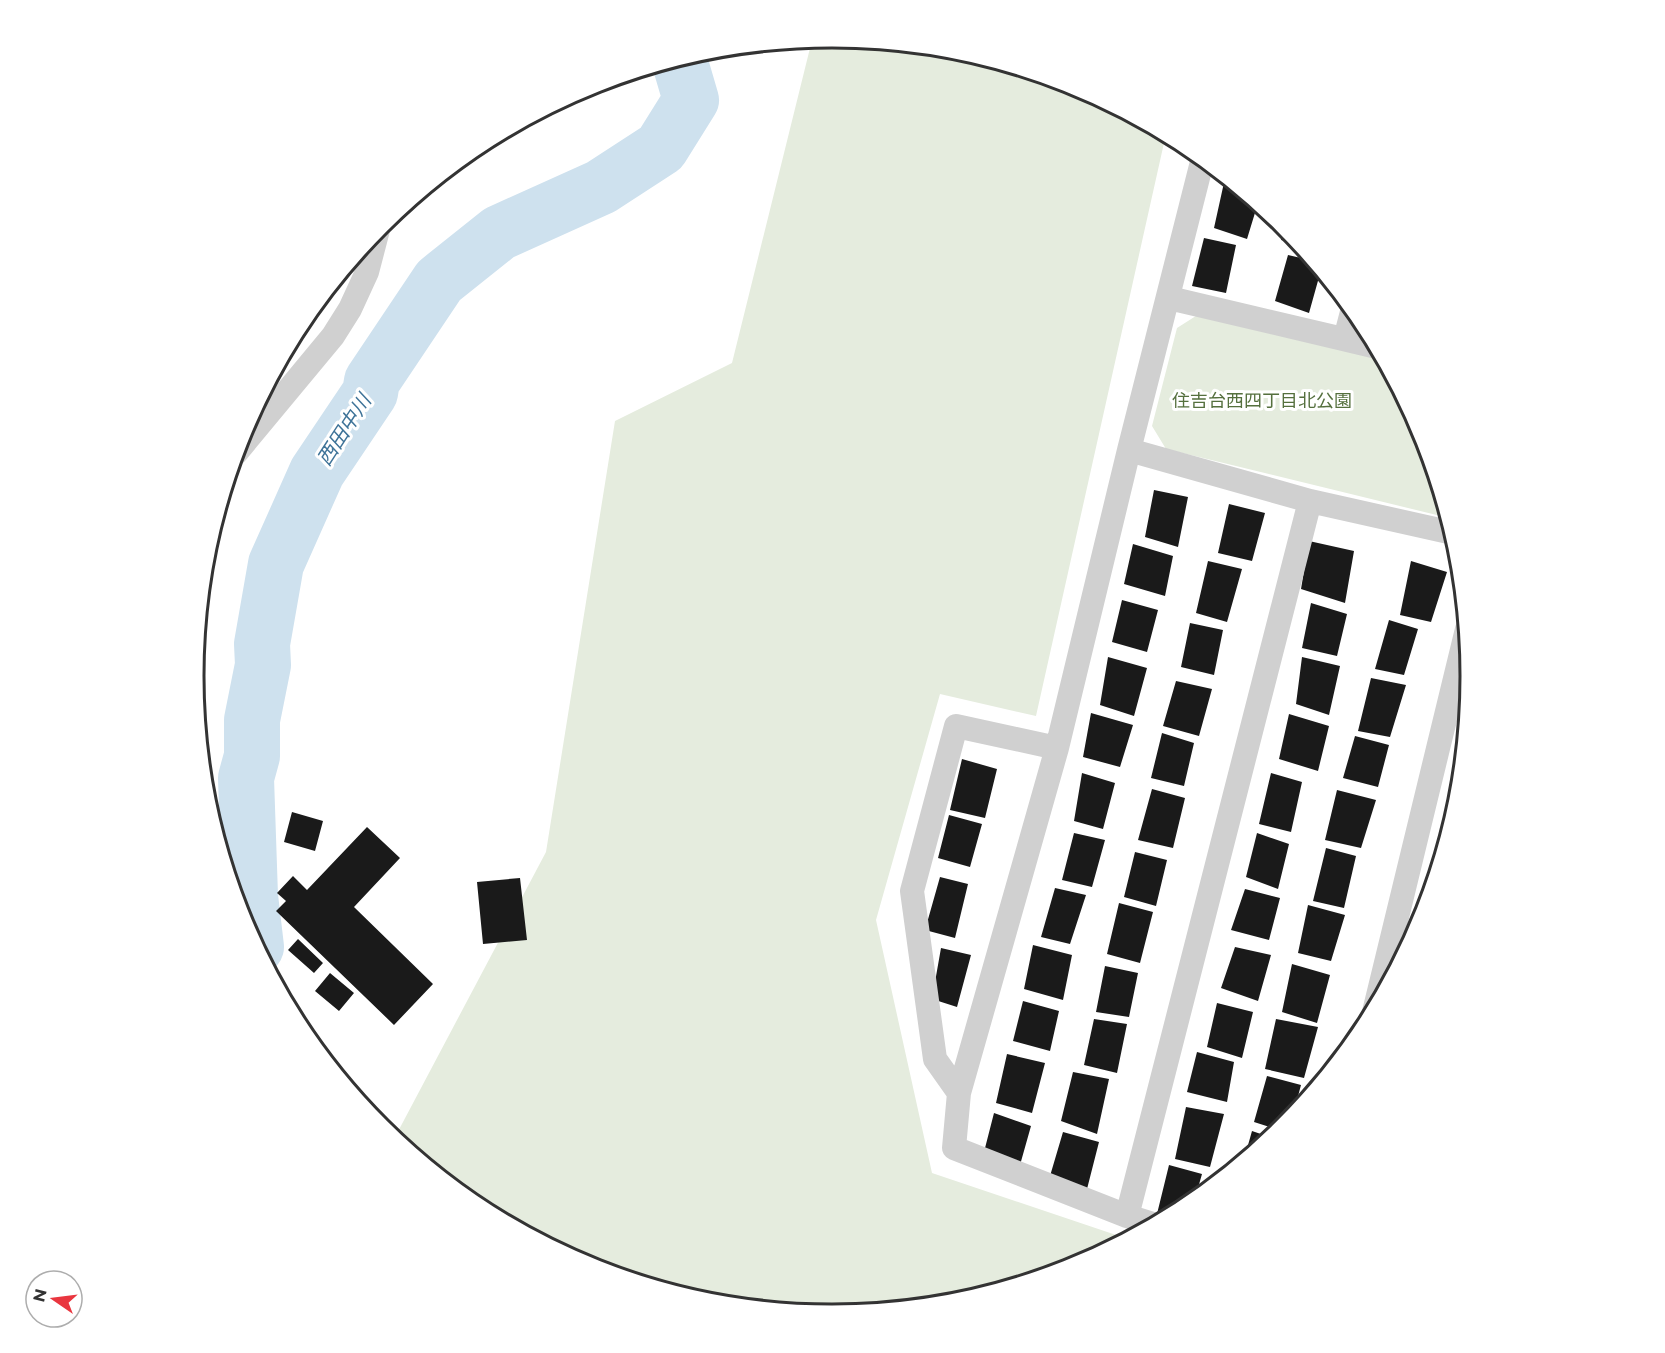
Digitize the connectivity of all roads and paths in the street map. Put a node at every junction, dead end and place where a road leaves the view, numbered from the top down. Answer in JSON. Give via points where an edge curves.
{"nodes":[{"id":1,"x":1201,"y":168,"type":"edge"},
{"id":2,"x":373,"y":248,"type":"edge"},
{"id":3,"x":1169,"y":298,"type":"junction"},
{"id":4,"x":1350,"y":320,"type":"edge"},
{"id":5,"x":1345,"y":339,"type":"junction"},
{"id":6,"x":1366,"y":344,"type":"edge"},
{"id":7,"x":254,"y":431,"type":"edge"},
{"id":8,"x":1129,"y":450,"type":"junction"},
{"id":9,"x":1310,"y":501,"type":"junction"},
{"id":10,"x":1444,"y":531,"type":"edge"},
{"id":11,"x":1460,"y":655,"type":"edge"},
{"id":12,"x":1058,"y":748,"type":"junction"},
{"id":13,"x":1381,"y":983,"type":"edge"},
{"id":14,"x":959,"y":1093,"type":"junction"},
{"id":15,"x":1126,"y":1216,"type":"junction"},
{"id":16,"x":1145,"y":1222,"type":"edge"}],
"edges":[{"from":1,"to":3,"type":"street"},
{"from":2,"to":7,"type":"street","via":[[367,272],[333,336]]},
{"from":3,"to":5,"type":"street"},
{"from":3,"to":8,"type":"street"},
{"from":4,"to":5,"type":"street"},
{"from":5,"to":6,"type":"street"},
{"from":8,"to":9,"type":"street"},
{"from":8,"to":12,"type":"street"},
{"from":9,"to":10,"type":"street"},
{"from":9,"to":15,"type":"street"},
{"from":11,"to":13,"type":"street"},
{"from":12,"to":14,"type":"street"},
{"from":12,"to":14,"type":"street","via":[[956,726],[912,891],[934,1059]]},
{"from":14,"to":15,"type":"street","via":[[954,1148]]},
{"from":15,"to":16,"type":"street"}]}
